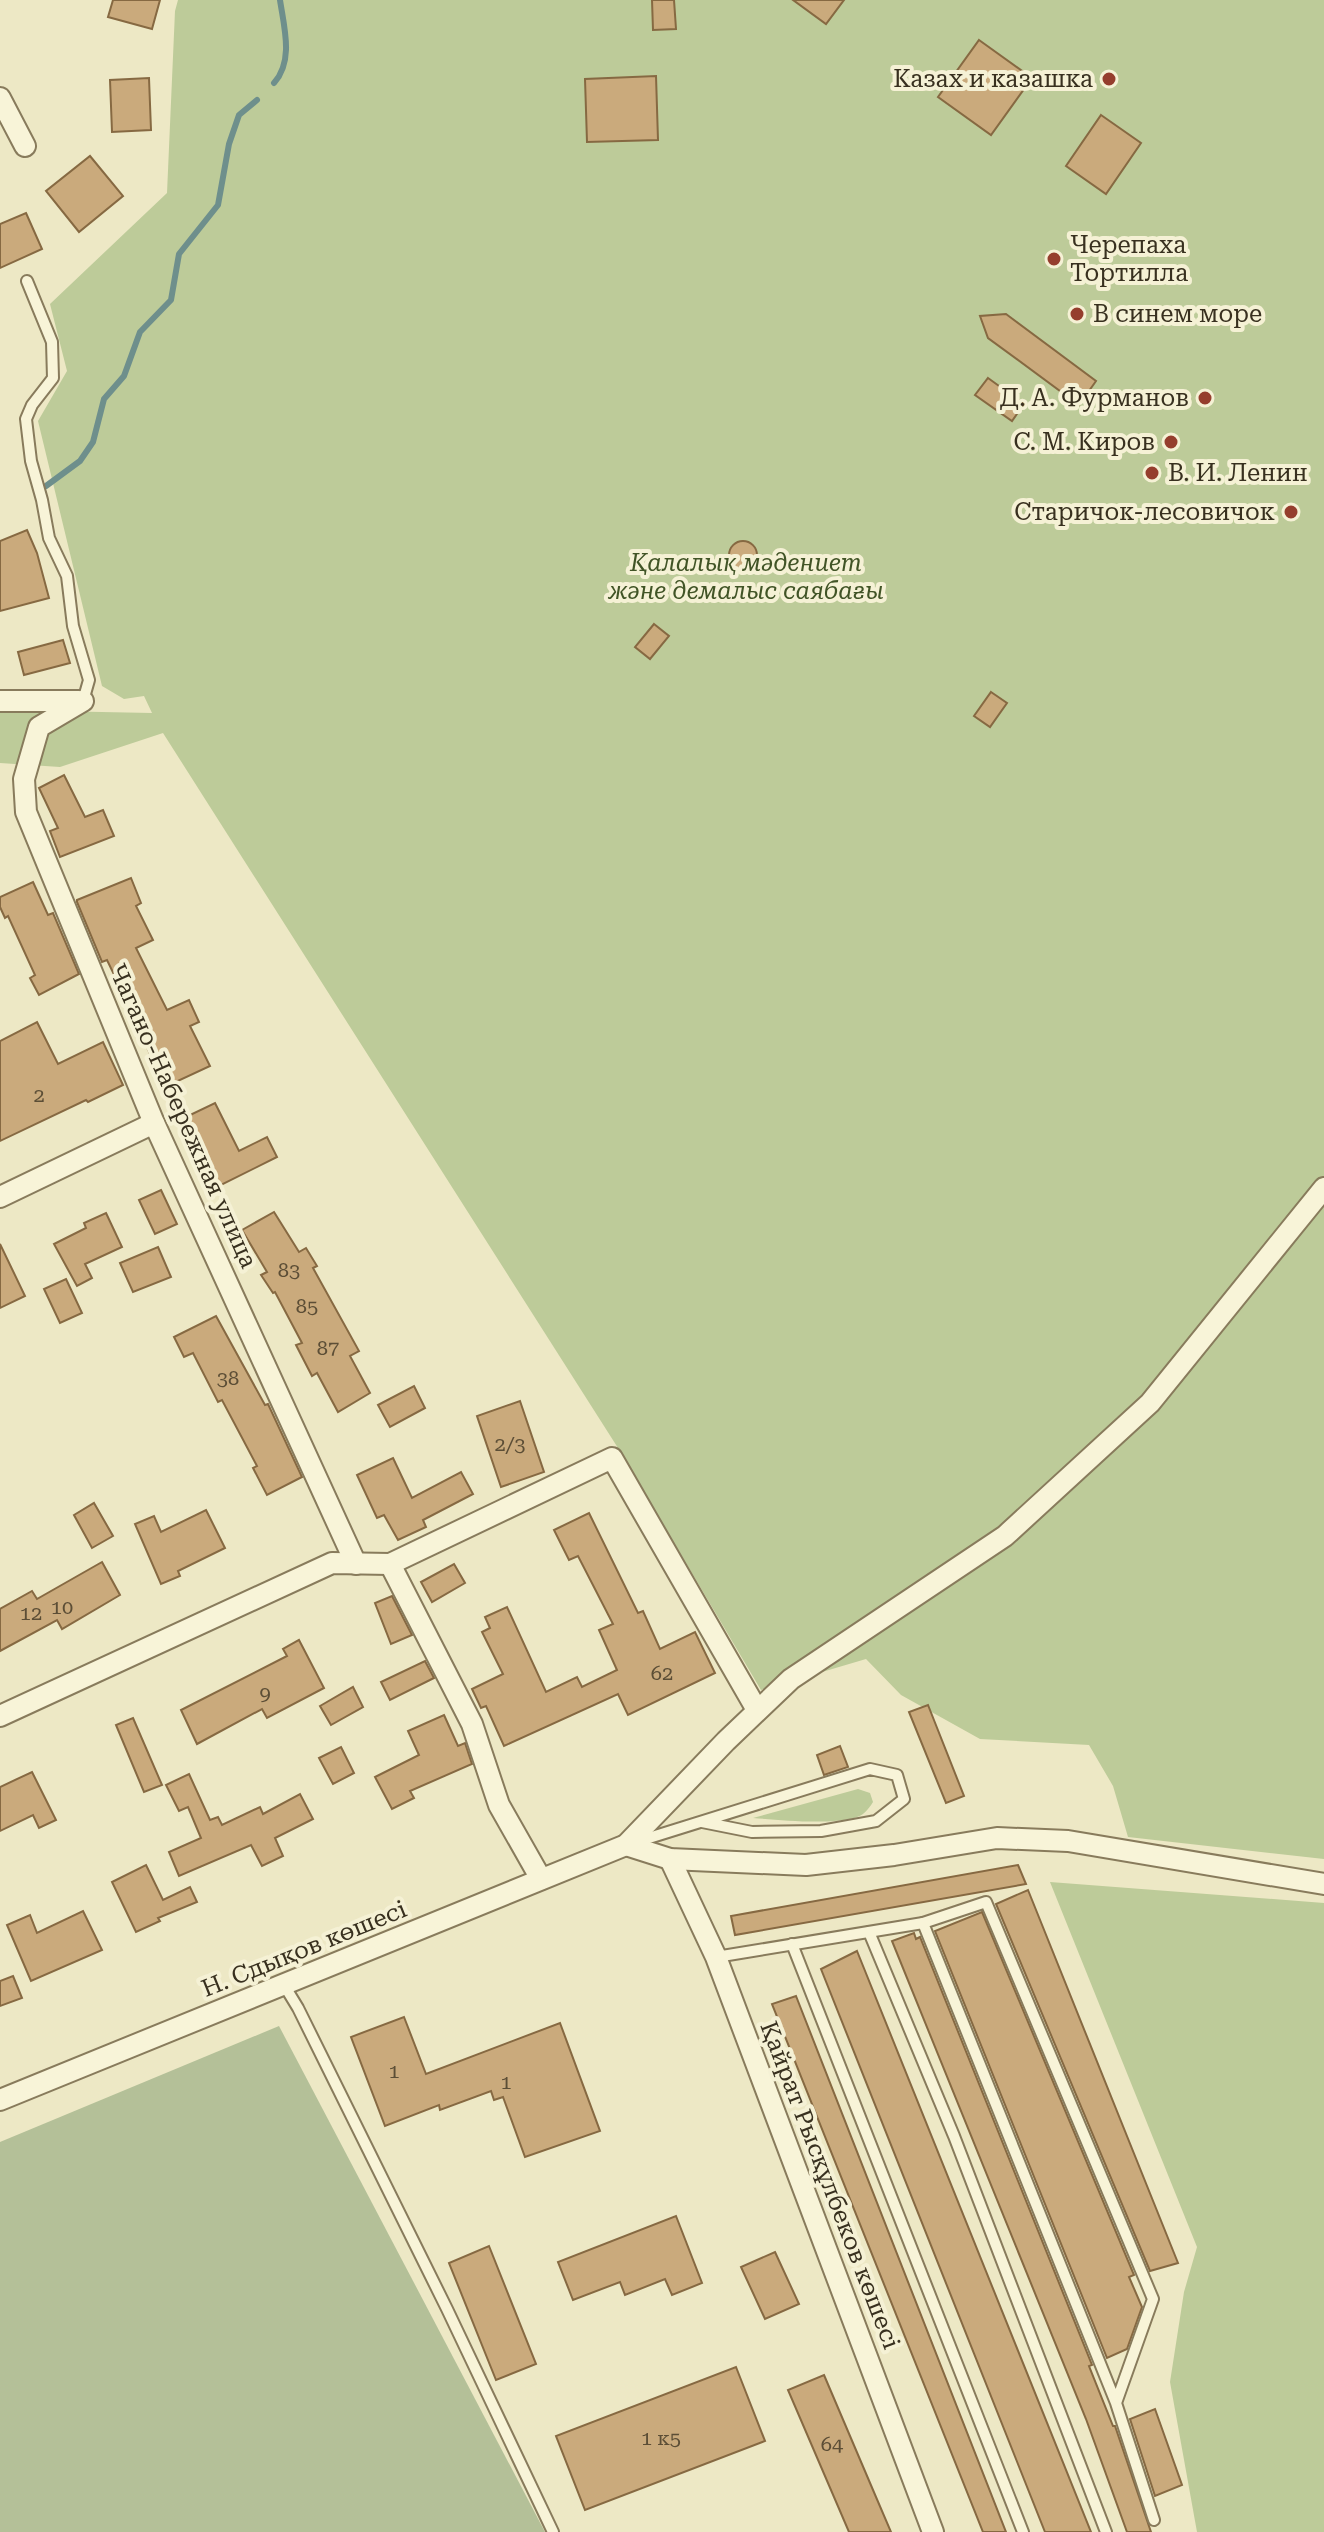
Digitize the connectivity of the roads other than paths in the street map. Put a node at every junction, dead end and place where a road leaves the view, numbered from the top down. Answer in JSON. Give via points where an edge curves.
{"nodes":[{"id":1,"x":0,"y":98,"type":"edge"},
{"id":2,"x":25,"y":146,"type":"dead end"},
{"id":3,"x":27,"y":281,"type":"dead end"},
{"id":4,"x":0,"y":701,"type":"edge"},
{"id":5,"x":83,"y":701,"type":"junction"},
{"id":6,"x":154,"y":1123,"type":"junction"},
{"id":7,"x":1324,"y":1188,"type":"edge"},
{"id":8,"x":0,"y":1197,"type":"edge"},
{"id":9,"x":356,"y":1564,"type":"junction"},
{"id":10,"x":390,"y":1564,"type":"junction"},
{"id":11,"x":757,"y":1710,"type":"junction"},
{"id":12,"x":0,"y":1716,"type":"edge"},
{"id":13,"x":702,"y":1822,"type":"junction"},
{"id":14,"x":626,"y":1845,"type":"junction"},
{"id":15,"x":670,"y":1859,"type":"junction"},
{"id":16,"x":541,"y":1879,"type":"junction"},
{"id":17,"x":1324,"y":1884,"type":"edge"},
{"id":18,"x":923,"y":1923,"type":"junction"},
{"id":19,"x":869,"y":1932,"type":"junction"},
{"id":20,"x":792,"y":1944,"type":"junction"},
{"id":21,"x":716,"y":1957,"type":"junction"},
{"id":22,"x":284,"y":1985,"type":"junction"},
{"id":23,"x":0,"y":2100,"type":"edge"},
{"id":24,"x":1116,"y":2403,"type":"junction"},
{"id":25,"x":1154,"y":2520,"type":"dead end"},
{"id":26,"x":553,"y":2532,"type":"edge"},
{"id":27,"x":933,"y":2532,"type":"edge"},
{"id":28,"x":1023,"y":2532,"type":"edge"},
{"id":29,"x":1106,"y":2532,"type":"edge"}],
"edges":[{"from":1,"to":2,"type":"street"},
{"from":3,"to":5,"type":"lane","via":[[52,342],[53,378],[26,419],[31,461],[49,538],[67,576],[73,626],[89,680]]},
{"from":4,"to":5,"type":"street"},
{"from":5,"to":6,"type":"street","name":"Чагано-Набережная улица","via":[[39,727],[24,779],[26,812]]},
{"from":6,"to":8,"type":"street"},
{"from":6,"to":9,"type":"street","name":"Чагано-Набережная улица"},
{"from":7,"to":11,"type":"street","via":[[1150,1403],[1005,1536],[791,1679]]},
{"from":9,"to":10,"type":"street"},
{"from":9,"to":12,"type":"street","via":[[332,1563]]},
{"from":10,"to":11,"type":"street","via":[[612,1458]]},
{"from":10,"to":16,"type":"street","via":[[472,1724],[499,1805]]},
{"from":11,"to":14,"type":"street"},
{"from":13,"to":13,"type":"lane","via":[[752,1832],[821,1831],[876,1821],[904,1799],[897,1775],[870,1769]]},
{"from":13,"to":14,"type":"lane"},
{"from":14,"to":15,"type":"street"},
{"from":14,"to":16,"type":"street","name":"Н. Сдықов көшесі"},
{"from":15,"to":17,"type":"street","via":[[806,1865],[997,1838],[1068,1841]]},
{"from":15,"to":21,"type":"street","name":"Қайрат Рысқұлбеков көшесі"},
{"from":16,"to":22,"type":"street","name":"Н. Сдықов көшесі"},
{"from":18,"to":19,"type":"lane"},
{"from":18,"to":24,"type":"lane"},
{"from":18,"to":24,"type":"lane","via":[[986,1902],[1153,2299]]},
{"from":19,"to":20,"type":"lane"},
{"from":19,"to":29,"type":"lane","via":[[954,2136]]},
{"from":20,"to":21,"type":"lane"},
{"from":20,"to":28,"type":"lane"},
{"from":21,"to":27,"type":"street","name":"Қайрат Рысқұлбеков көшесі"},
{"from":22,"to":23,"type":"street","name":"Н. Сдықов көшесі"},
{"from":22,"to":26,"type":"lane"},
{"from":24,"to":25,"type":"lane"}]}
